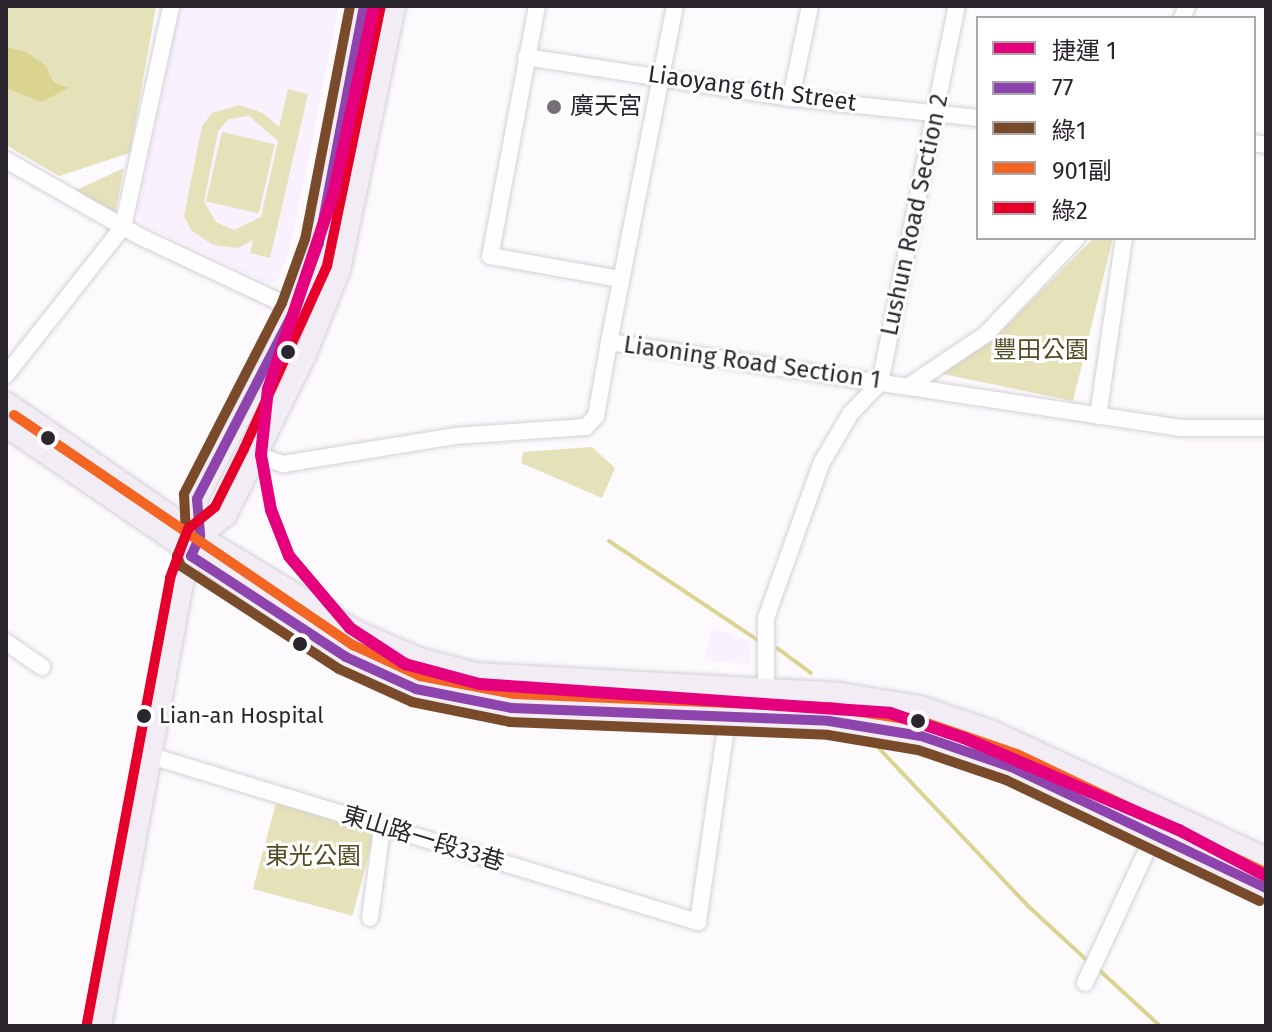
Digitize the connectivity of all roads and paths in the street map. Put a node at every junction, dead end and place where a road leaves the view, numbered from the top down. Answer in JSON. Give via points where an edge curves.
{"nodes":[{"id":1,"x":171,"y":6,"type":"edge"},
{"id":2,"x":364,"y":6,"type":"edge"},
{"id":3,"x":395,"y":6,"type":"edge"},
{"id":4,"x":537,"y":6,"type":"edge"},
{"id":5,"x":675,"y":6,"type":"edge"},
{"id":6,"x":810,"y":6,"type":"edge"},
{"id":7,"x":957,"y":6,"type":"edge"},
{"id":8,"x":526,"y":57,"type":"junction"},
{"id":9,"x":662,"y":77,"type":"junction"},
{"id":10,"x":791,"y":98,"type":"junction"},
{"id":11,"x":936,"y":113,"type":"junction"},
{"id":12,"x":976,"y":118,"type":"edge"},
{"id":13,"x":6,"y":160,"type":"edge"},
{"id":14,"x":123,"y":227,"type":"junction"},
{"id":15,"x":1075,"y":240,"type":"edge"},
{"id":16,"x":1124,"y":240,"type":"edge"},
{"id":17,"x":620,"y":279,"type":"junction"},
{"id":18,"x":295,"y":309,"type":"junction"},
{"id":19,"x":609,"y":342,"type":"junction"},
{"id":20,"x":6,"y":375,"type":"edge"},
{"id":21,"x":880,"y":383,"type":"junction"},
{"id":22,"x":909,"y":386,"type":"junction"},
{"id":23,"x":6,"y":402,"type":"edge"},
{"id":24,"x":1098,"y":416,"type":"junction"},
{"id":25,"x":6,"y":427,"type":"edge"},
{"id":26,"x":1266,"y":428,"type":"edge"},
{"id":27,"x":257,"y":455,"type":"junction"},
{"id":28,"x":200,"y":536,"type":"junction"},
{"id":29,"x":191,"y":556,"type":"junction"},
{"id":30,"x":6,"y":642,"type":"edge"},
{"id":31,"x":42,"y":667,"type":"dead end"},
{"id":32,"x":732,"y":686,"type":"junction"},
{"id":33,"x":767,"y":689,"type":"junction"},
{"id":34,"x":730,"y":717,"type":"junction"},
{"id":35,"x":766,"y":718,"type":"junction"},
{"id":36,"x":148,"y":755,"type":"junction"},
{"id":37,"x":382,"y":828,"type":"junction"},
{"id":38,"x":1154,"y":835,"type":"junction"},
{"id":39,"x":1266,"y":858,"type":"edge"},
{"id":40,"x":1266,"y":888,"type":"edge"},
{"id":41,"x":370,"y":918,"type":"dead end"},
{"id":42,"x":1088,"y":979,"type":"dead end"},
{"id":43,"x":101,"y":1026,"type":"edge"}],
"edges":[{"from":1,"to":14,"type":"street"},
{"from":2,"to":18,"type":"main road","via":[[324,224]]},
{"from":3,"to":27,"type":"main road","via":[[340,270]]},
{"from":4,"to":8,"type":"street"},
{"from":5,"to":9,"type":"street"},
{"from":6,"to":10,"type":"street"},
{"from":7,"to":11,"type":"street","name":"Lushun Road Section 2"},
{"from":8,"to":9,"type":"street","name":"Liaoyang 6th Street"},
{"from":8,"to":17,"type":"street","via":[[490,256]]},
{"from":9,"to":10,"type":"street","name":"Liaoyang 6th Street"},
{"from":9,"to":17,"type":"street"},
{"from":10,"to":11,"type":"street","name":"Liaoyang 6th Street"},
{"from":11,"to":12,"type":"street","name":"Liaoyang 6th Street"},
{"from":11,"to":21,"type":"street","name":"Lushun Road Section 2"},
{"from":13,"to":14,"type":"street"},
{"from":14,"to":18,"type":"street"},
{"from":14,"to":20,"type":"street"},
{"from":15,"to":22,"type":"street","via":[[986,334]]},
{"from":16,"to":24,"type":"street"},
{"from":17,"to":19,"type":"street"},
{"from":18,"to":28,"type":"main road","via":[[197,499]]},
{"from":19,"to":21,"type":"street","name":"Liaoning Road Section 1"},
{"from":19,"to":27,"type":"street","name":"Liaoning Road Section 1","via":[[596,416],[586,427],[455,436],[283,464]]},
{"from":21,"to":22,"type":"street","name":"Liaoning Road Section 1"},
{"from":21,"to":33,"type":"street","via":[[851,413],[822,462],[774,593],[766,636]]},
{"from":22,"to":24,"type":"street","name":"Liaoning Road Section 1"},
{"from":23,"to":28,"type":"main road"},
{"from":24,"to":26,"type":"street","name":"Liaoning Road Section 1","via":[[1182,428]]},
{"from":25,"to":29,"type":"main road"},
{"from":27,"to":28,"type":"main road","via":[[226,516]]},
{"from":28,"to":29,"type":"main road"},
{"from":28,"to":32,"type":"main road","via":[[357,631],[440,665],[476,673]]},
{"from":29,"to":34,"type":"main road","via":[[346,657],[416,689],[520,709]]},
{"from":29,"to":36,"type":"main road"},
{"from":30,"to":31,"type":"street"},
{"from":32,"to":33,"type":"main road"},
{"from":32,"to":34,"type":"street"},
{"from":33,"to":35,"type":"street"},
{"from":33,"to":39,"type":"main road","via":[[840,693],[920,706],[993,731]]},
{"from":34,"to":35,"type":"main road"},
{"from":34,"to":37,"type":"street","name":"東山路一段33巷","via":[[698,922]]},
{"from":35,"to":38,"type":"main road","via":[[861,724],[964,747]]},
{"from":36,"to":37,"type":"street","name":"東山路一段33巷"},
{"from":36,"to":43,"type":"main road"},
{"from":37,"to":41,"type":"street"},
{"from":38,"to":40,"type":"main road"},
{"from":38,"to":42,"type":"street"}]}
